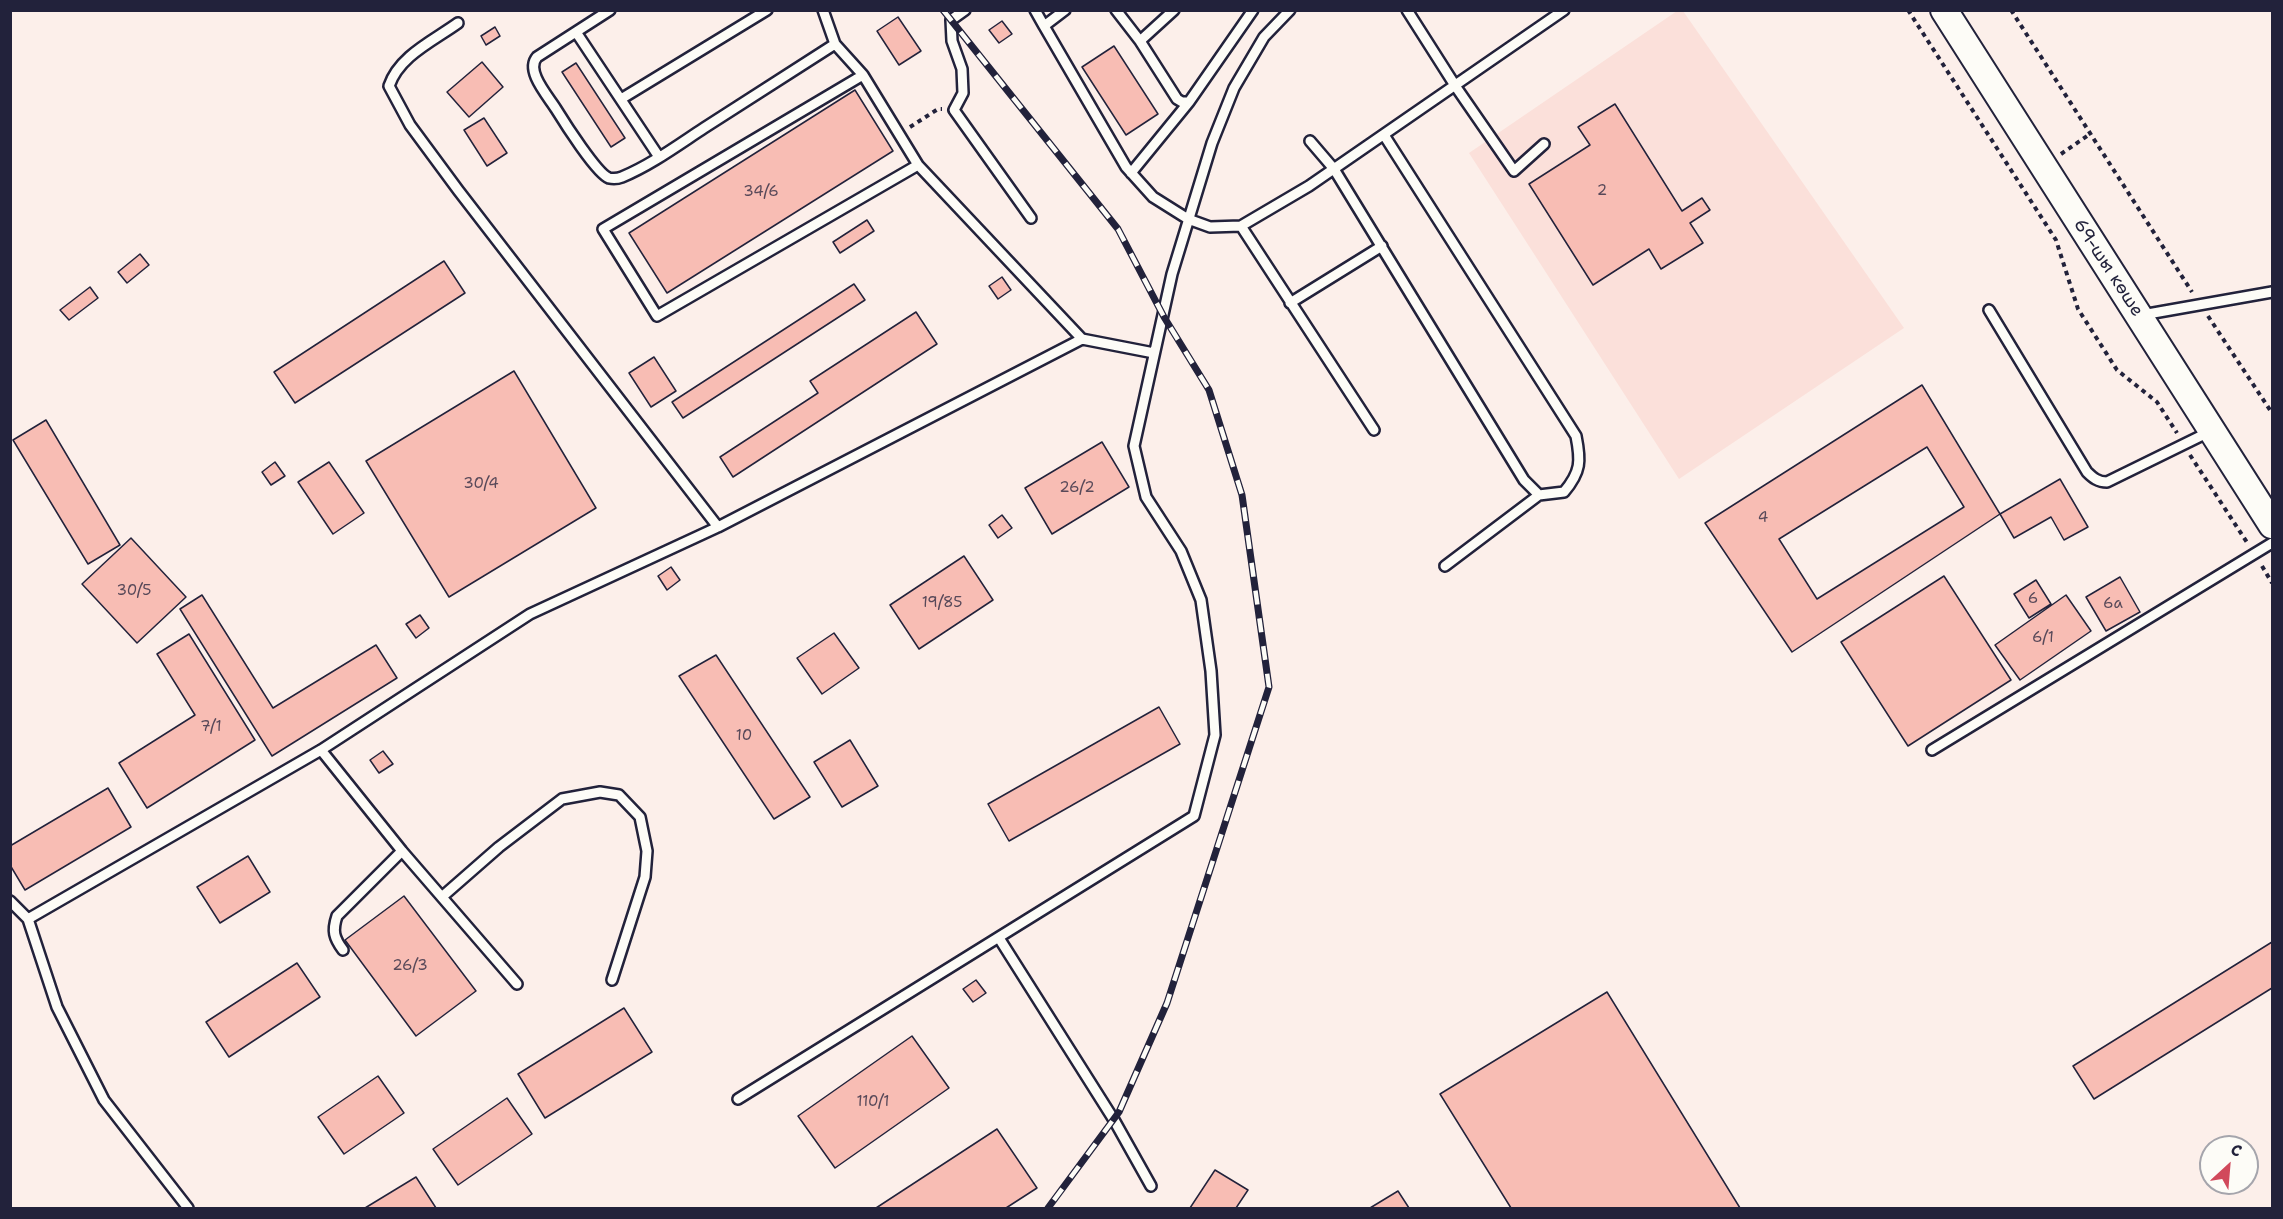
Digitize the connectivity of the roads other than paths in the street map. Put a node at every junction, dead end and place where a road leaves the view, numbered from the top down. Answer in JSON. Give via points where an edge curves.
{"nodes":[{"id":1,"x":610,"y":10,"type":"edge"},
{"id":2,"x":766,"y":10,"type":"edge"},
{"id":3,"x":823,"y":10,"type":"edge"},
{"id":4,"x":965,"y":10,"type":"edge"},
{"id":5,"x":1035,"y":10,"type":"edge"},
{"id":6,"x":1065,"y":10,"type":"edge"},
{"id":7,"x":1116,"y":10,"type":"edge"},
{"id":8,"x":1174,"y":10,"type":"edge"},
{"id":9,"x":1253,"y":10,"type":"edge"},
{"id":10,"x":1290,"y":10,"type":"edge"},
{"id":11,"x":1407,"y":10,"type":"edge"},
{"id":12,"x":1564,"y":10,"type":"edge"},
{"id":13,"x":1944,"y":10,"type":"edge"},
{"id":14,"x":459,"y":23,"type":"dead end"},
{"id":15,"x":1044,"y":26,"type":"junction"},
{"id":16,"x":576,"y":32,"type":"junction"},
{"id":17,"x":1140,"y":41,"type":"junction"},
{"id":18,"x":835,"y":44,"type":"junction"},
{"id":19,"x":863,"y":75,"type":"junction"},
{"id":20,"x":1456,"y":87,"type":"junction"},
{"id":21,"x":621,"y":99,"type":"junction"},
{"id":22,"x":1189,"y":102,"type":"junction"},
{"id":23,"x":1384,"y":135,"type":"junction"},
{"id":24,"x":1310,"y":141,"type":"dead end"},
{"id":25,"x":1544,"y":144,"type":"dead end"},
{"id":26,"x":659,"y":157,"type":"junction"},
{"id":27,"x":918,"y":165,"type":"junction"},
{"id":28,"x":1334,"y":169,"type":"junction"},
{"id":29,"x":1131,"y":173,"type":"junction"},
{"id":30,"x":1031,"y":218,"type":"dead end"},
{"id":31,"x":1188,"y":219,"type":"junction"},
{"id":32,"x":1241,"y":226,"type":"junction"},
{"id":33,"x":1382,"y":246,"type":"junction"},
{"id":34,"x":2272,"y":292,"type":"edge"},
{"id":35,"x":1290,"y":303,"type":"junction"},
{"id":36,"x":1989,"y":310,"type":"dead end"},
{"id":37,"x":2138,"y":315,"type":"junction"},
{"id":38,"x":1082,"y":339,"type":"junction"},
{"id":39,"x":1154,"y":353,"type":"junction"},
{"id":40,"x":1374,"y":430,"type":"dead end"},
{"id":41,"x":2213,"y":430,"type":"junction"},
{"id":42,"x":1539,"y":495,"type":"junction"},
{"id":43,"x":2272,"y":525,"type":"edge"},
{"id":44,"x":718,"y":527,"type":"junction"},
{"id":45,"x":2272,"y":543,"type":"edge"},
{"id":46,"x":1445,"y":566,"type":"dead end"},
{"id":47,"x":321,"y":750,"type":"junction"},
{"id":48,"x":1932,"y":750,"type":"dead end"},
{"id":49,"x":402,"y":851,"type":"junction"},
{"id":50,"x":443,"y":896,"type":"junction"},
{"id":51,"x":10,"y":900,"type":"edge"},
{"id":52,"x":28,"y":919,"type":"junction"},
{"id":53,"x":999,"y":938,"type":"junction"},
{"id":54,"x":343,"y":951,"type":"dead end"},
{"id":55,"x":612,"y":980,"type":"dead end"},
{"id":56,"x":517,"y":984,"type":"dead end"},
{"id":57,"x":738,"y":1099,"type":"dead end"},
{"id":58,"x":1150,"y":1186,"type":"dead end"},
{"id":59,"x":188,"y":1209,"type":"edge"}],
"edges":[{"from":1,"to":16,"type":"lane"},
{"from":2,"to":21,"type":"lane"},
{"from":3,"to":18,"type":"lane"},
{"from":4,"to":30,"type":"lane","via":[[951,20],[963,93],[954,110]]},
{"from":5,"to":15,"type":"lane"},
{"from":6,"to":15,"type":"lane"},
{"from":7,"to":17,"type":"lane"},
{"from":8,"to":17,"type":"lane"},
{"from":9,"to":22,"type":"lane"},
{"from":10,"to":31,"type":"lane","via":[[1264,37],[1234,88]]},
{"from":11,"to":20,"type":"lane"},
{"from":12,"to":20,"type":"lane"},
{"from":13,"to":37,"type":"main road","name":"69-шы көше"},
{"from":14,"to":44,"type":"lane","via":[[403,61],[389,86],[410,125],[458,190]]},
{"from":15,"to":29,"type":"lane"},
{"from":16,"to":21,"type":"lane"},
{"from":16,"to":26,"type":"lane","via":[[533,62],[539,82],[561,117],[603,176],[620,179]]},
{"from":17,"to":22,"type":"lane","via":[[1177,99]]},
{"from":18,"to":19,"type":"lane"},
{"from":18,"to":26,"type":"lane"},
{"from":19,"to":27,"type":"lane"},
{"from":19,"to":27,"type":"lane","via":[[603,229],[648,305],[657,316]]},
{"from":20,"to":23,"type":"lane"},
{"from":20,"to":25,"type":"lane","via":[[1514,171]]},
{"from":21,"to":26,"type":"lane"},
{"from":22,"to":29,"type":"lane"},
{"from":23,"to":28,"type":"lane"},
{"from":23,"to":42,"type":"lane","via":[[1576,436],[1579,453],[1575,479],[1564,492]]},
{"from":24,"to":28,"type":"lane"},
{"from":27,"to":38,"type":"lane"},
{"from":28,"to":32,"type":"lane"},
{"from":28,"to":33,"type":"lane"},
{"from":29,"to":31,"type":"lane","via":[[1153,197]]},
{"from":31,"to":32,"type":"lane","via":[[1210,227]]},
{"from":31,"to":39,"type":"lane"},
{"from":32,"to":35,"type":"lane"},
{"from":33,"to":35,"type":"lane"},
{"from":33,"to":42,"type":"lane","via":[[1524,480]]},
{"from":34,"to":37,"type":"lane"},
{"from":35,"to":40,"type":"lane"},
{"from":36,"to":41,"type":"lane","via":[[2093,478],[2106,482]]},
{"from":37,"to":41,"type":"main road","name":"69-шы көше"},
{"from":38,"to":39,"type":"lane"},
{"from":38,"to":44,"type":"lane"},
{"from":39,"to":53,"type":"lane","via":[[1134,446],[1146,496],[1181,551],[1201,600],[1215,735],[1205,780],[1194,816]]},
{"from":41,"to":43,"type":"main road","name":"69-шы көше"},
{"from":42,"to":46,"type":"lane"},
{"from":44,"to":47,"type":"lane","via":[[530,614]]},
{"from":45,"to":48,"type":"lane"},
{"from":47,"to":49,"type":"lane"},
{"from":47,"to":52,"type":"lane"},
{"from":49,"to":50,"type":"lane"},
{"from":49,"to":54,"type":"lane","via":[[337,916],[334,939]]},
{"from":50,"to":55,"type":"lane","via":[[562,799],[600,792],[619,795],[639,817],[647,851],[645,877]]},
{"from":50,"to":56,"type":"lane"},
{"from":51,"to":52,"type":"lane"},
{"from":52,"to":59,"type":"lane","via":[[57,1007],[104,1100]]},
{"from":53,"to":57,"type":"lane"},
{"from":53,"to":58,"type":"lane","via":[[1114,1120]]}]}
